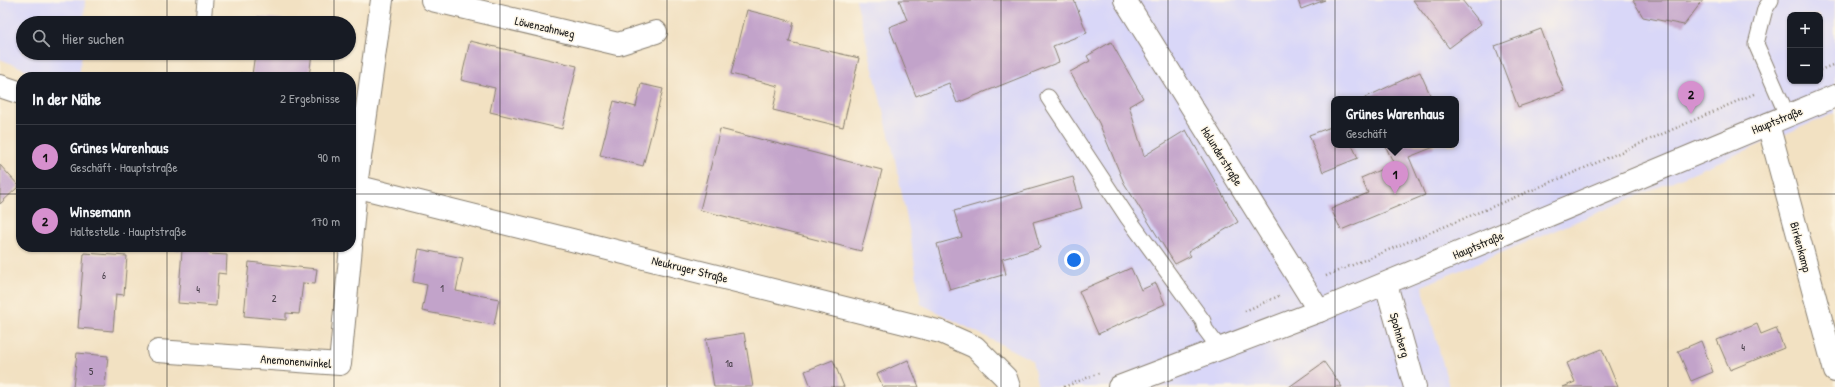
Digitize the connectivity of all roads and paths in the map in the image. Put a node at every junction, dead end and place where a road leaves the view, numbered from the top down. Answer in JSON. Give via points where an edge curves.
{"nodes":[{"id":1,"x":205,"y":0,"type":"edge"},
{"id":2,"x":382,"y":0,"type":"edge"},
{"id":3,"x":432,"y":0,"type":"edge"},
{"id":4,"x":1125,"y":0,"type":"edge"},
{"id":5,"x":1771,"y":0,"type":"edge"},
{"id":6,"x":204,"y":16,"type":"edge"},
{"id":7,"x":656,"y":32,"type":"dead end"},
{"id":8,"x":1835,"y":64,"type":"edge"},
{"id":9,"x":1823,"y":69,"type":"edge"},
{"id":10,"x":1774,"y":85,"type":"junction"},
{"id":11,"x":0,"y":86,"type":"edge"},
{"id":12,"x":16,"y":91,"type":"edge"},
{"id":13,"x":1835,"y":96,"type":"edge"},
{"id":14,"x":1048,"y":97,"type":"dead end"},
{"id":15,"x":1787,"y":115,"type":"junction"},
{"id":16,"x":1768,"y":124,"type":"junction"},
{"id":17,"x":356,"y":173,"type":"edge"},
{"id":18,"x":356,"y":186,"type":"edge"},
{"id":19,"x":351,"y":252,"type":"edge"},
{"id":20,"x":1386,"y":284,"type":"junction"},
{"id":21,"x":1303,"y":285,"type":"junction"},
{"id":22,"x":1319,"y":311,"type":"junction"},
{"id":23,"x":1240,"y":313,"type":"dead end"},
{"id":24,"x":1220,"y":349,"type":"junction"},
{"id":25,"x":158,"y":351,"type":"dead end"},
{"id":26,"x":1106,"y":370,"type":"dead end"},
{"id":27,"x":1835,"y":371,"type":"edge"},
{"id":28,"x":1009,"y":387,"type":"edge"},
{"id":29,"x":1064,"y":387,"type":"edge"},
{"id":30,"x":1119,"y":387,"type":"edge"},
{"id":31,"x":1415,"y":387,"type":"edge"}],
"edges":[{"from":1,"to":6,"type":"lane"},
{"from":2,"to":17,"type":"street"},
{"from":3,"to":7,"type":"street","name":"Löwenzahnweg","via":[[618,44]]},
{"from":4,"to":21,"type":"street","name":"Holunderstraße"},
{"from":5,"to":10,"type":"lane","via":[[1764,9],[1756,44]]},
{"from":8,"to":9,"type":"path"},
{"from":10,"to":15,"type":"lane"},
{"from":10,"to":21,"type":"path","via":[[1573,173]]},
{"from":11,"to":12,"type":"street"},
{"from":13,"to":15,"type":"street","name":"Hauptstraße"},
{"from":14,"to":24,"type":"lane","via":[[1128,218],[1203,321],[1205,329]]},
{"from":15,"to":16,"type":"street","name":"Hauptstraße"},
{"from":16,"to":20,"type":"street","name":"Hauptstraße"},
{"from":16,"to":27,"type":"street","name":"Birkenkamp"},
{"from":18,"to":28,"type":"street","name":"Neukruger Straße","via":[[941,332],[975,347],[1006,378]]},
{"from":19,"to":25,"type":"street","name":"Anemonenwinkel","via":[[340,364]]},
{"from":20,"to":22,"type":"street","name":"Hauptstraße"},
{"from":20,"to":31,"type":"street","name":"Spohnberg"},
{"from":21,"to":22,"type":"street","name":"Holunderstraße"},
{"from":21,"to":23,"type":"path"},
{"from":22,"to":24,"type":"street","name":"Hauptstraße"},
{"from":24,"to":30,"type":"street","name":"Hauptstraße"},
{"from":26,"to":29,"type":"path"}]}
